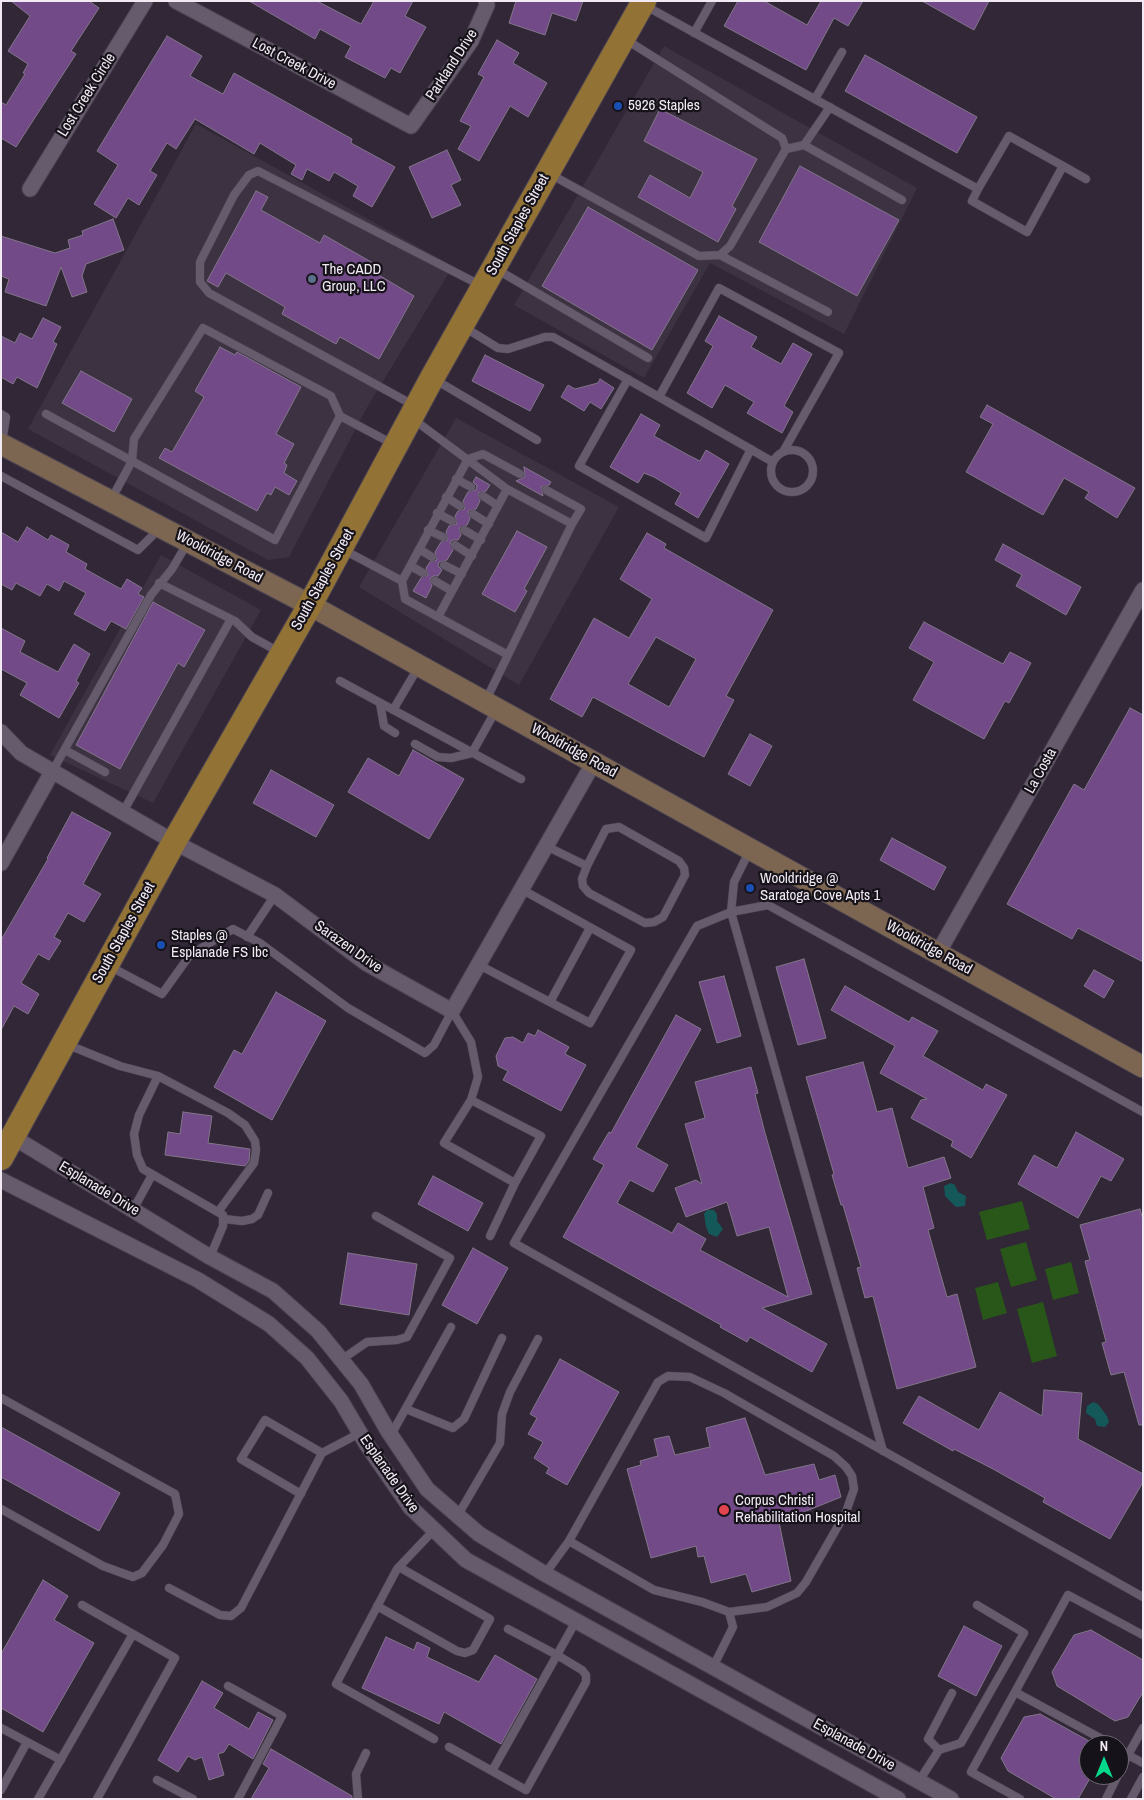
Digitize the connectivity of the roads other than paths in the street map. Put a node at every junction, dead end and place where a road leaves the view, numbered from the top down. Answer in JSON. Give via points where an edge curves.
{"nodes":[{"id":1,"x":145,"y":1,"type":"edge"},
{"id":2,"x":176,"y":1,"type":"edge"},
{"id":3,"x":486,"y":1,"type":"edge"},
{"id":4,"x":712,"y":1,"type":"edge"},
{"id":5,"x":643,"y":3,"type":"edge"},
{"id":6,"x":694,"y":32,"type":"junction"},
{"id":7,"x":623,"y":38,"type":"junction"},
{"id":8,"x":842,"y":52,"type":"dead end"},
{"id":9,"x":815,"y":99,"type":"junction"},
{"id":10,"x":830,"y":107,"type":"junction"},
{"id":11,"x":411,"y":126,"type":"joint"},
{"id":12,"x":804,"y":145,"type":"junction"},
{"id":13,"x":786,"y":149,"type":"junction"},
{"id":14,"x":1063,"y":166,"type":"junction"},
{"id":15,"x":546,"y":172,"type":"junction"},
{"id":16,"x":1086,"y":179,"type":"dead end"},
{"id":17,"x":30,"y":189,"type":"dead end"},
{"id":18,"x":978,"y":189,"type":"junction"},
{"id":19,"x":902,"y":200,"type":"dead end"},
{"id":20,"x":720,"y":255,"type":"junction"},
{"id":21,"x":489,"y":278,"type":"junction"},
{"id":22,"x":828,"y":312,"type":"dead end"},
{"id":23,"x":463,"y":326,"type":"junction"},
{"id":24,"x":648,"y":358,"type":"dead end"},
{"id":25,"x":432,"y":378,"type":"junction"},
{"id":26,"x":628,"y":379,"type":"junction"},
{"id":27,"x":659,"y":396,"type":"junction"},
{"id":28,"x":415,"y":413,"type":"junction"},
{"id":29,"x":1,"y":414,"type":"edge"},
{"id":30,"x":46,"y":414,"type":"dead end"},
{"id":31,"x":340,"y":416,"type":"junction"},
{"id":32,"x":537,"y":440,"type":"dead end"},
{"id":33,"x":2,"y":444,"type":"edge"},
{"id":34,"x":397,"y":446,"type":"junction"},
{"id":35,"x":750,"y":449,"type":"junction"},
{"id":36,"x":783,"y":452,"type":"junction"},
{"id":37,"x":468,"y":459,"type":"junction"},
{"id":38,"x":132,"y":461,"type":"junction"},
{"id":39,"x":773,"y":462,"type":"junction"},
{"id":40,"x":520,"y":474,"type":"dead end"},
{"id":41,"x":1,"y":476,"type":"edge"},
{"id":42,"x":456,"y":478,"type":"junction"},
{"id":43,"x":471,"y":487,"type":"dead end"},
{"id":44,"x":507,"y":489,"type":"junction"},
{"id":45,"x":546,"y":490,"type":"dead end"},
{"id":46,"x":483,"y":496,"type":"dead end"},
{"id":47,"x":446,"y":497,"type":"junction"},
{"id":48,"x":111,"y":500,"type":"junction"},
{"id":49,"x":460,"y":506,"type":"dead end"},
{"id":50,"x":498,"y":506,"type":"junction"},
{"id":51,"x":437,"y":513,"type":"junction"},
{"id":52,"x":473,"y":514,"type":"dead end"},
{"id":53,"x":452,"y":522,"type":"dead end"},
{"id":54,"x":489,"y":524,"type":"junction"},
{"id":55,"x":572,"y":524,"type":"junction"},
{"id":56,"x":161,"y":526,"type":"junction"},
{"id":57,"x":428,"y":530,"type":"junction"},
{"id":58,"x":464,"y":530,"type":"dead end"},
{"id":59,"x":443,"y":537,"type":"dead end"},
{"id":60,"x":188,"y":540,"type":"junction"},
{"id":61,"x":481,"y":540,"type":"junction"},
{"id":62,"x":455,"y":545,"type":"dead end"},
{"id":63,"x":341,"y":548,"type":"junction"},
{"id":64,"x":419,"y":550,"type":"junction"},
{"id":65,"x":472,"y":556,"type":"junction"},
{"id":66,"x":432,"y":557,"type":"dead end"},
{"id":67,"x":444,"y":565,"type":"dead end"},
{"id":68,"x":411,"y":566,"type":"junction"},
{"id":69,"x":423,"y":573,"type":"dead end"},
{"id":70,"x":462,"y":574,"type":"junction"},
{"id":71,"x":402,"y":581,"type":"junction"},
{"id":72,"x":435,"y":581,"type":"dead end"},
{"id":73,"x":159,"y":583,"type":"junction"},
{"id":74,"x":1143,"y":590,"type":"edge"},
{"id":75,"x":452,"y":591,"type":"junction"},
{"id":76,"x":310,"y":605,"type":"junction"},
{"id":77,"x":438,"y":617,"type":"junction"},
{"id":78,"x":231,"y":619,"type":"junction"},
{"id":79,"x":282,"y":654,"type":"junction"},
{"id":80,"x":508,"y":655,"type":"junction"},
{"id":81,"x":419,"y":665,"type":"junction"},
{"id":82,"x":340,"y":682,"type":"dead end"},
{"id":83,"x":380,"y":703,"type":"junction"},
{"id":84,"x":491,"y":705,"type":"junction"},
{"id":85,"x":393,"y":710,"type":"junction"},
{"id":86,"x":1,"y":732,"type":"edge"},
{"id":87,"x":395,"y":732,"type":"dead end"},
{"id":88,"x":415,"y":744,"type":"dead end"},
{"id":89,"x":65,"y":750,"type":"junction"},
{"id":90,"x":472,"y":753,"type":"junction"},
{"id":91,"x":594,"y":762,"type":"junction"},
{"id":92,"x":52,"y":772,"type":"junction"},
{"id":93,"x":105,"y":772,"type":"dead end"},
{"id":94,"x":521,"y":779,"type":"dead end"},
{"id":95,"x":122,"y":812,"type":"junction"},
{"id":96,"x":174,"y":842,"type":"junction"},
{"id":97,"x":546,"y":846,"type":"junction"},
{"id":98,"x":750,"y":848,"type":"junction"},
{"id":99,"x":1,"y":863,"type":"edge"},
{"id":100,"x":587,"y":866,"type":"junction"},
{"id":101,"x":521,"y":889,"type":"junction"},
{"id":102,"x":275,"y":895,"type":"junction"},
{"id":103,"x":731,"y":912,"type":"junction"},
{"id":104,"x":590,"y":928,"type":"junction"},
{"id":105,"x":247,"y":936,"type":"junction"},
{"id":106,"x":938,"y":953,"type":"junction"},
{"id":107,"x":107,"y":964,"type":"junction"},
{"id":108,"x":479,"y":965,"type":"junction"},
{"id":109,"x":550,"y":1002,"type":"junction"},
{"id":110,"x":452,"y":1011,"type":"junction"},
{"id":111,"x":64,"y":1043,"type":"junction"},
{"id":112,"x":1143,"y":1067,"type":"edge"},
{"id":113,"x":158,"y":1076,"type":"junction"},
{"id":114,"x":471,"y":1100,"type":"junction"},
{"id":115,"x":1143,"y":1112,"type":"edge"},
{"id":116,"x":13,"y":1137,"type":"junction"},
{"id":117,"x":1,"y":1158,"type":"edge"},
{"id":118,"x":152,"y":1175,"type":"junction"},
{"id":119,"x":1,"y":1180,"type":"edge"},
{"id":120,"x":515,"y":1183,"type":"junction"},
{"id":121,"x":268,"y":1194,"type":"dead end"},
{"id":122,"x":133,"y":1210,"type":"junction"},
{"id":123,"x":218,"y":1212,"type":"junction"},
{"id":124,"x":376,"y":1216,"type":"dead end"},
{"id":125,"x":224,"y":1219,"type":"junction"},
{"id":126,"x":490,"y":1236,"type":"dead end"},
{"id":127,"x":210,"y":1257,"type":"junction"},
{"id":128,"x":198,"y":1280,"type":"junction"},
{"id":129,"x":451,"y":1327,"type":"dead end"},
{"id":130,"x":502,"y":1338,"type":"dead end"},
{"id":131,"x":538,"y":1338,"type":"dead end"},
{"id":132,"x":341,"y":1360,"type":"junction"},
{"id":133,"x":320,"y":1375,"type":"junction"},
{"id":134,"x":1,"y":1398,"type":"edge"},
{"id":135,"x":406,"y":1409,"type":"junction"},
{"id":136,"x":360,"y":1433,"type":"junction"},
{"id":137,"x":391,"y":1435,"type":"junction"},
{"id":138,"x":883,"y":1451,"type":"junction"},
{"id":139,"x":322,"y":1454,"type":"junction"},
{"id":140,"x":301,"y":1494,"type":"junction"},
{"id":141,"x":1,"y":1510,"type":"edge"},
{"id":142,"x":458,"y":1515,"type":"junction"},
{"id":143,"x":434,"y":1530,"type":"junction"},
{"id":144,"x":569,"y":1542,"type":"junction"},
{"id":145,"x":399,"y":1567,"type":"junction"},
{"id":146,"x":540,"y":1572,"type":"junction"},
{"id":147,"x":169,"y":1588,"type":"dead end"},
{"id":148,"x":523,"y":1591,"type":"junction"},
{"id":149,"x":1143,"y":1596,"type":"edge"},
{"id":150,"x":82,"y":1605,"type":"dead end"},
{"id":151,"x":977,"y":1605,"type":"dead end"},
{"id":152,"x":377,"y":1606,"type":"junction"},
{"id":153,"x":729,"y":1612,"type":"junction"},
{"id":154,"x":576,"y":1621,"type":"junction"},
{"id":155,"x":508,"y":1629,"type":"dead end"},
{"id":156,"x":133,"y":1634,"type":"junction"},
{"id":157,"x":1143,"y":1635,"type":"edge"},
{"id":158,"x":557,"y":1655,"type":"junction"},
{"id":159,"x":713,"y":1667,"type":"junction"},
{"id":160,"x":228,"y":1686,"type":"dead end"},
{"id":161,"x":757,"y":1692,"type":"junction"},
{"id":162,"x":1015,"y":1692,"type":"junction"},
{"id":163,"x":952,"y":1693,"type":"dead end"},
{"id":164,"x":744,"y":1714,"type":"junction"},
{"id":165,"x":1,"y":1728,"type":"edge"},
{"id":166,"x":1143,"y":1728,"type":"edge"},
{"id":167,"x":1095,"y":1735,"type":"edge"},
{"id":168,"x":434,"y":1739,"type":"dead end"},
{"id":169,"x":27,"y":1742,"type":"junction"},
{"id":170,"x":449,"y":1747,"type":"dead end"},
{"id":171,"x":939,"y":1750,"type":"junction"},
{"id":172,"x":366,"y":1752,"type":"dead end"},
{"id":173,"x":1129,"y":1753,"type":"edge"},
{"id":174,"x":1129,"y":1756,"type":"edge"},
{"id":175,"x":61,"y":1760,"type":"junction"},
{"id":176,"x":1143,"y":1763,"type":"edge"},
{"id":177,"x":492,"y":1771,"type":"junction"},
{"id":178,"x":1143,"y":1777,"type":"edge"},
{"id":179,"x":157,"y":1780,"type":"dead end"},
{"id":180,"x":919,"y":1781,"type":"junction"},
{"id":181,"x":1113,"y":1785,"type":"edge"},
{"id":182,"x":1,"y":1790,"type":"edge"},
{"id":183,"x":38,"y":1799,"type":"edge"},
{"id":184,"x":97,"y":1799,"type":"edge"},
{"id":185,"x":193,"y":1799,"type":"edge"},
{"id":186,"x":238,"y":1799,"type":"edge"},
{"id":187,"x":358,"y":1799,"type":"edge"},
{"id":188,"x":898,"y":1799,"type":"edge"},
{"id":189,"x":951,"y":1799,"type":"edge"},
{"id":190,"x":1020,"y":1799,"type":"edge"},
{"id":191,"x":1106,"y":1799,"type":"edge"},
{"id":192,"x":1131,"y":1799,"type":"edge"}],
"edges":[{"from":1,"to":17,"type":"street","name":"Lost Creek Circle"},
{"from":2,"to":11,"type":"street","name":"Lost Creek Drive"},
{"from":3,"to":11,"type":"street","name":"Parkland Drive","via":[[471,41]]},
{"from":4,"to":6,"type":"lane"},
{"from":5,"to":6,"type":"lane"},
{"from":5,"to":7,"type":"main road","name":"South Staples Street"},
{"from":6,"to":9,"type":"lane"},
{"from":7,"to":13,"type":"lane","via":[[782,138]]},
{"from":7,"to":15,"type":"main road","name":"South Staples Street"},
{"from":8,"to":9,"type":"lane"},
{"from":9,"to":10,"type":"lane"},
{"from":10,"to":12,"type":"lane"},
{"from":10,"to":18,"type":"lane"},
{"from":12,"to":13,"type":"lane"},
{"from":12,"to":19,"type":"lane"},
{"from":13,"to":20,"type":"lane","via":[[730,246]]},
{"from":14,"to":16,"type":"lane"},
{"from":14,"to":18,"type":"lane","via":[[1009,136]]},
{"from":14,"to":18,"type":"lane","via":[[1026,232],[972,201]]},
{"from":15,"to":20,"type":"lane","via":[[700,256]]},
{"from":15,"to":21,"type":"main road","name":"South Staples Street"},
{"from":20,"to":22,"type":"lane"},
{"from":21,"to":23,"type":"main road","name":"South Staples Street"},
{"from":21,"to":24,"type":"lane"},
{"from":21,"to":28,"type":"lane","via":[[258,171],[249,175],[234,195],[200,262],[200,282],[210,293]]},
{"from":23,"to":25,"type":"main road","name":"South Staples Street"},
{"from":23,"to":26,"type":"lane","via":[[498,348],[508,349],[553,337]]},
{"from":25,"to":28,"type":"main road","name":"South Staples Street"},
{"from":25,"to":32,"type":"lane"},
{"from":26,"to":27,"type":"lane"},
{"from":26,"to":35,"type":"lane","via":[[578,466],[706,538]]},
{"from":27,"to":35,"type":"lane"},
{"from":27,"to":36,"type":"lane","via":[[719,288],[839,353]]},
{"from":28,"to":34,"type":"main road","name":"South Staples Street"},
{"from":28,"to":37,"type":"lane"},
{"from":29,"to":33,"type":"lane","via":[[6,417]]},
{"from":30,"to":38,"type":"lane"},
{"from":31,"to":34,"type":"lane"},
{"from":31,"to":38,"type":"lane","via":[[276,540]]},
{"from":31,"to":38,"type":"lane","via":[[331,396],[203,328],[134,439]]},
{"from":33,"to":48,"type":"main road","name":"Wooldridge Road"},
{"from":34,"to":63,"type":"main road","name":"South Staples Street"},
{"from":35,"to":39,"type":"lane"},
{"from":36,"to":39,"type":"lane"},
{"from":36,"to":39,"type":"lane","via":[[796,450],[808,457],[814,470],[805,488],[792,492],[779,487],[772,475]]},
{"from":37,"to":40,"type":"lane","via":[[483,454]]},
{"from":37,"to":42,"type":"lane"},
{"from":37,"to":44,"type":"lane"},
{"from":38,"to":48,"type":"lane"},
{"from":41,"to":56,"type":"lane","via":[[138,550]]},
{"from":42,"to":43,"type":"lane"},
{"from":42,"to":47,"type":"lane"},
{"from":44,"to":50,"type":"lane"},
{"from":44,"to":55,"type":"lane"},
{"from":45,"to":55,"type":"lane","via":[[581,509]]},
{"from":46,"to":50,"type":"lane"},
{"from":47,"to":49,"type":"lane"},
{"from":47,"to":51,"type":"lane"},
{"from":48,"to":56,"type":"main road","name":"Wooldridge Road"},
{"from":50,"to":54,"type":"lane"},
{"from":51,"to":53,"type":"lane"},
{"from":51,"to":57,"type":"lane"},
{"from":52,"to":54,"type":"lane"},
{"from":54,"to":61,"type":"lane"},
{"from":55,"to":80,"type":"lane"},
{"from":56,"to":60,"type":"main road","name":"Wooldridge Road"},
{"from":57,"to":59,"type":"lane"},
{"from":57,"to":64,"type":"lane"},
{"from":58,"to":61,"type":"lane"},
{"from":60,"to":73,"type":"lane","via":[[172,569]]},
{"from":60,"to":76,"type":"main road","name":"Wooldridge Road"},
{"from":61,"to":65,"type":"lane"},
{"from":62,"to":65,"type":"lane"},
{"from":63,"to":71,"type":"lane"},
{"from":63,"to":76,"type":"main road","name":"South Staples Street"},
{"from":64,"to":66,"type":"lane"},
{"from":64,"to":68,"type":"lane"},
{"from":65,"to":70,"type":"lane"},
{"from":67,"to":70,"type":"lane"},
{"from":68,"to":69,"type":"lane"},
{"from":68,"to":71,"type":"lane"},
{"from":70,"to":75,"type":"lane"},
{"from":71,"to":77,"type":"lane","via":[[405,599]]},
{"from":72,"to":75,"type":"lane"},
{"from":73,"to":78,"type":"lane"},
{"from":73,"to":89,"type":"lane"},
{"from":74,"to":106,"type":"street","name":"La Costa"},
{"from":75,"to":77,"type":"lane"},
{"from":76,"to":79,"type":"main road","name":"South Staples Street"},
{"from":76,"to":81,"type":"main road","name":"Wooldridge Road"},
{"from":77,"to":80,"type":"lane"},
{"from":78,"to":79,"type":"lane","via":[[252,637]]},
{"from":78,"to":95,"type":"lane"},
{"from":79,"to":96,"type":"main road","name":"South Staples Street"},
{"from":80,"to":84,"type":"lane"},
{"from":81,"to":84,"type":"main road","name":"Wooldridge Road"},
{"from":81,"to":85,"type":"lane"},
{"from":82,"to":83,"type":"lane"},
{"from":83,"to":85,"type":"lane"},
{"from":83,"to":87,"type":"lane","via":[[384,726]]},
{"from":84,"to":90,"type":"lane"},
{"from":84,"to":91,"type":"main road","name":"Wooldridge Road"},
{"from":85,"to":90,"type":"lane"},
{"from":86,"to":92,"type":"street","name":"Sarazen Drive","via":[[21,753]]},
{"from":88,"to":90,"type":"lane","via":[[438,757],[451,758]]},
{"from":89,"to":92,"type":"lane"},
{"from":89,"to":93,"type":"lane"},
{"from":90,"to":94,"type":"lane"},
{"from":91,"to":97,"type":"street"},
{"from":91,"to":98,"type":"main road","name":"Wooldridge Road"},
{"from":92,"to":95,"type":"street","name":"Sarazen Drive"},
{"from":92,"to":99,"type":"street"},
{"from":95,"to":96,"type":"street","name":"Sarazen Drive"},
{"from":96,"to":102,"type":"street","name":"Sarazen Drive"},
{"from":96,"to":107,"type":"main road","name":"South Staples Street"},
{"from":97,"to":100,"type":"lane"},
{"from":97,"to":101,"type":"street"},
{"from":98,"to":103,"type":"lane","via":[[734,882]]},
{"from":98,"to":106,"type":"main road","name":"Wooldridge Road"},
{"from":100,"to":100,"type":"lane","via":[[582,880],[588,893],[645,923],[663,917],[685,875],[679,861],[619,826],[606,829]]},
{"from":101,"to":104,"type":"lane"},
{"from":101,"to":108,"type":"street"},
{"from":102,"to":105,"type":"lane"},
{"from":102,"to":110,"type":"street","name":"Sarazen Drive","via":[[366,963]]},
{"from":103,"to":115,"type":"lane","via":[[768,905]]},
{"from":103,"to":138,"type":"lane"},
{"from":103,"to":138,"type":"lane","via":[[697,926],[514,1244]]},
{"from":104,"to":109,"type":"lane"},
{"from":104,"to":109,"type":"lane","via":[[631,950],[590,1023]]},
{"from":105,"to":107,"type":"lane","via":[[233,929],[190,955],[162,994]]},
{"from":105,"to":110,"type":"lane","via":[[348,1008],[425,1053],[434,1045]]},
{"from":106,"to":112,"type":"main road","name":"Wooldridge Road"},
{"from":107,"to":111,"type":"main road","name":"South Staples Street"},
{"from":108,"to":109,"type":"lane"},
{"from":108,"to":110,"type":"street"},
{"from":110,"to":114,"type":"lane","via":[[471,1042],[478,1077]]},
{"from":111,"to":113,"type":"lane","via":[[120,1066]]},
{"from":111,"to":116,"type":"main road","name":"South Staples Street"},
{"from":113,"to":118,"type":"lane","via":[[139,1115],[134,1134],[143,1169]]},
{"from":113,"to":123,"type":"lane","via":[[228,1112],[245,1125],[255,1141],[254,1163]]},
{"from":114,"to":120,"type":"lane","via":[[444,1143]]},
{"from":114,"to":120,"type":"lane","via":[[541,1136]]},
{"from":116,"to":117,"type":"main road","name":"South Staples Street"},
{"from":116,"to":122,"type":"street","name":"Esplanade Drive"},
{"from":118,"to":122,"type":"lane"},
{"from":118,"to":123,"type":"lane"},
{"from":119,"to":128,"type":"street","name":"Esplanade Drive"},
{"from":120,"to":126,"type":"lane"},
{"from":121,"to":125,"type":"lane","via":[[258,1216],[242,1221]]},
{"from":122,"to":127,"type":"street","name":"Esplanade Drive"},
{"from":123,"to":125,"type":"lane"},
{"from":124,"to":132,"type":"lane","via":[[450,1258],[407,1337],[367,1342]]},
{"from":125,"to":127,"type":"lane"},
{"from":127,"to":128,"type":"street"},
{"from":127,"to":132,"type":"street","name":"Esplanade Drive","via":[[273,1291],[318,1332]]},
{"from":128,"to":133,"type":"street","name":"Esplanade Drive","via":[[269,1324],[307,1358]]},
{"from":129,"to":135,"type":"lane"},
{"from":130,"to":135,"type":"lane","via":[[464,1419],[453,1428]]},
{"from":131,"to":142,"type":"lane","via":[[502,1414],[500,1443]]},
{"from":132,"to":133,"type":"street"},
{"from":132,"to":137,"type":"street","name":"Esplanade Drive","via":[[361,1384]]},
{"from":133,"to":136,"type":"street","name":"Esplanade Drive","via":[[341,1401]]},
{"from":134,"to":141,"type":"lane","via":[[176,1494],[179,1514],[163,1545],[142,1573],[133,1577],[103,1566]]},
{"from":135,"to":137,"type":"lane"},
{"from":136,"to":139,"type":"lane"},
{"from":136,"to":143,"type":"street","name":"Esplanade Drive","via":[[410,1507]]},
{"from":137,"to":142,"type":"street","name":"Esplanade Drive","via":[[428,1489]]},
{"from":138,"to":149,"type":"lane"},
{"from":139,"to":140,"type":"lane"},
{"from":139,"to":140,"type":"lane","via":[[264,1420],[241,1459]]},
{"from":140,"to":147,"type":"lane","via":[[241,1608],[231,1616],[220,1615]]},
{"from":142,"to":146,"type":"street","name":"Esplanade Drive","via":[[480,1534]]},
{"from":143,"to":145,"type":"lane"},
{"from":143,"to":148,"type":"street","name":"Esplanade Drive","via":[[466,1560]]},
{"from":144,"to":146,"type":"lane"},
{"from":144,"to":153,"type":"lane","via":[[654,1590]]},
{"from":144,"to":153,"type":"lane","via":[[658,1382],[668,1376],[690,1377],[834,1456],[852,1476],[852,1500],[797,1593],[767,1607]]},
{"from":145,"to":152,"type":"lane"},
{"from":145,"to":152,"type":"lane","via":[[490,1619],[473,1650],[466,1653],[457,1651]]},
{"from":146,"to":148,"type":"street"},
{"from":146,"to":159,"type":"street","name":"Esplanade Drive"},
{"from":148,"to":154,"type":"street","name":"Esplanade Drive"},
{"from":150,"to":156,"type":"lane"},
{"from":151,"to":171,"type":"lane","via":[[1024,1633],[961,1743]]},
{"from":152,"to":168,"type":"lane","via":[[336,1684]]},
{"from":153,"to":159,"type":"lane","via":[[733,1627]]},
{"from":154,"to":158,"type":"lane"},
{"from":154,"to":164,"type":"street","name":"Esplanade Drive"},
{"from":155,"to":158,"type":"lane"},
{"from":156,"to":175,"type":"lane"},
{"from":156,"to":184,"type":"lane","via":[[175,1658]]},
{"from":157,"to":162,"type":"lane","via":[[1068,1595]]},
{"from":158,"to":177,"type":"lane"},
{"from":158,"to":177,"type":"lane","via":[[582,1670],[586,1682],[531,1782],[526,1790]]},
{"from":159,"to":161,"type":"street","name":"Esplanade Drive"},
{"from":160,"to":186,"type":"lane","via":[[282,1716]]},
{"from":161,"to":164,"type":"street"},
{"from":161,"to":180,"type":"street","name":"Esplanade Drive"},
{"from":162,"to":167,"type":"lane"},
{"from":162,"to":190,"type":"lane","via":[[971,1772]]},
{"from":163,"to":171,"type":"lane","via":[[928,1740]]},
{"from":164,"to":188,"type":"street","name":"Esplanade Drive"},
{"from":165,"to":169,"type":"lane"},
{"from":166,"to":173,"type":"lane"},
{"from":169,"to":175,"type":"lane"},
{"from":169,"to":182,"type":"lane"},
{"from":170,"to":177,"type":"lane"},
{"from":171,"to":180,"type":"lane"},
{"from":172,"to":187,"type":"lane","via":[[356,1774]]},
{"from":174,"to":176,"type":"lane"},
{"from":175,"to":183,"type":"lane"},
{"from":178,"to":192,"type":"lane"},
{"from":179,"to":185,"type":"lane"},
{"from":180,"to":189,"type":"street","name":"Esplanade Drive"},
{"from":181,"to":191,"type":"lane"}]}
